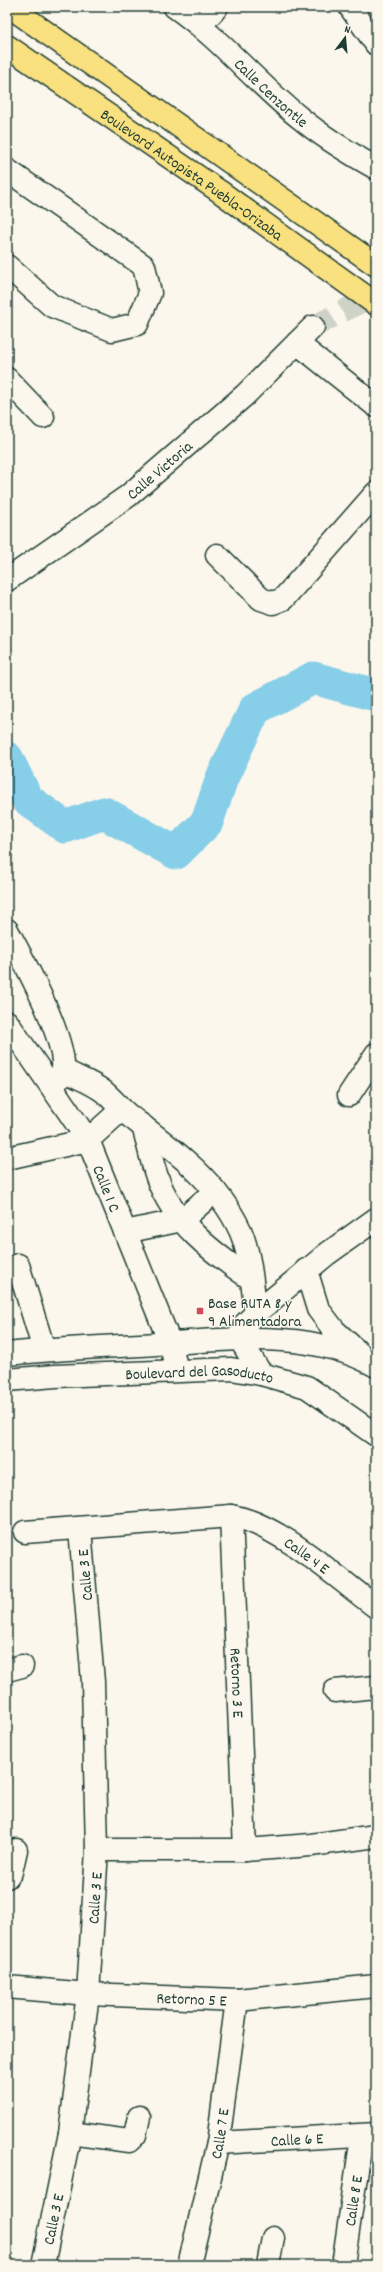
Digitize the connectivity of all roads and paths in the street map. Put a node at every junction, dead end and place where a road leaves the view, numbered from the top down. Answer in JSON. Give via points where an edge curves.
{"nodes":[{"id":1,"x":10,"y":7,"type":"edge"},
{"id":2,"x":175,"y":7,"type":"edge"},
{"id":3,"x":217,"y":7,"type":"edge"},
{"id":4,"x":350,"y":7,"type":"edge"},
{"id":5,"x":200,"y":25,"type":"junction"},
{"id":6,"x":376,"y":44,"type":"edge"},
{"id":7,"x":7,"y":46,"type":"edge"},
{"id":8,"x":376,"y":168,"type":"edge"},
{"id":9,"x":7,"y":170,"type":"edge"},
{"id":10,"x":376,"y":265,"type":"edge"},
{"id":11,"x":7,"y":266,"type":"edge"},
{"id":12,"x":376,"y":304,"type":"edge"},
{"id":13,"x":313,"y":327,"type":"tunnel mouth"},
{"id":14,"x":297,"y":343,"type":"junction"},
{"id":15,"x":7,"y":379,"type":"edge"},
{"id":16,"x":376,"y":406,"type":"edge"},
{"id":17,"x":43,"y":416,"type":"dead end"},
{"id":18,"x":376,"y":493,"type":"edge"},
{"id":19,"x":217,"y":555,"type":"dead end"},
{"id":20,"x":7,"y":580,"type":"edge"},
{"id":21,"x":7,"y":930,"type":"edge"},
{"id":22,"x":7,"y":1022,"type":"edge"},
{"id":23,"x":376,"y":1054,"type":"edge"},
{"id":24,"x":63,"y":1070,"type":"junction"},
{"id":25,"x":53,"y":1090,"type":"junction"},
{"id":26,"x":349,"y":1095,"type":"dead end"},
{"id":27,"x":121,"y":1110,"type":"junction"},
{"id":28,"x":143,"y":1126,"type":"junction"},
{"id":29,"x":88,"y":1140,"type":"junction"},
{"id":30,"x":7,"y":1158,"type":"edge"},
{"id":31,"x":215,"y":1191,"type":"junction"},
{"id":32,"x":376,"y":1219,"type":"edge"},
{"id":33,"x":182,"y":1220,"type":"junction"},
{"id":34,"x":125,"y":1232,"type":"junction"},
{"id":35,"x":18,"y":1265,"type":"dead end"},
{"id":36,"x":306,"y":1270,"type":"junction"},
{"id":37,"x":251,"y":1279,"type":"junction"},
{"id":38,"x":256,"y":1313,"type":"junction"},
{"id":39,"x":240,"y":1339,"type":"junction"},
{"id":40,"x":170,"y":1344,"type":"junction"},
{"id":41,"x":44,"y":1350,"type":"junction"},
{"id":42,"x":7,"y":1354,"type":"edge"},
{"id":43,"x":371,"y":1363,"type":"edge"},
{"id":44,"x":177,"y":1370,"type":"junction"},
{"id":45,"x":261,"y":1374,"type":"junction"},
{"id":46,"x":7,"y":1380,"type":"edge"},
{"id":47,"x":376,"y":1435,"type":"edge"},
{"id":48,"x":231,"y":1516,"type":"junction"},
{"id":49,"x":80,"y":1529,"type":"junction"},
{"id":50,"x":25,"y":1532,"type":"dead end"},
{"id":51,"x":376,"y":1607,"type":"edge"},
{"id":52,"x":376,"y":1687,"type":"edge"},
{"id":53,"x":335,"y":1692,"type":"dead end"},
{"id":54,"x":376,"y":1836,"type":"edge"},
{"id":55,"x":16,"y":1850,"type":"dead end"},
{"id":56,"x":97,"y":1850,"type":"junction"},
{"id":57,"x":245,"y":1850,"type":"junction"},
{"id":58,"x":7,"y":1877,"type":"edge"},
{"id":59,"x":376,"y":1986,"type":"edge"},
{"id":60,"x":7,"y":1987,"type":"edge"},
{"id":61,"x":88,"y":1994,"type":"junction"},
{"id":62,"x":237,"y":2000,"type":"junction"},
{"id":63,"x":139,"y":2116,"type":"dead end"},
{"id":64,"x":70,"y":2133,"type":"junction"},
{"id":65,"x":369,"y":2135,"type":"edge"},
{"id":66,"x":218,"y":2143,"type":"junction"},
{"id":67,"x":273,"y":2238,"type":"dead end"},
{"id":68,"x":43,"y":2265,"type":"edge"},
{"id":69,"x":188,"y":2265,"type":"edge"},
{"id":70,"x":268,"y":2265,"type":"edge"},
{"id":71,"x":343,"y":2265,"type":"edge"}],
"edges":[{"from":1,"to":10,"type":"highway","name":"Boulevard Autopista Puebla-Orizaba"},
{"from":2,"to":5,"type":"street","name":"Calle Cenzontle"},
{"from":3,"to":5,"type":"street"},
{"from":4,"to":6,"type":"street"},
{"from":5,"to":8,"type":"street","name":"Calle Cenzontle","via":[[299,117]]},
{"from":7,"to":12,"type":"highway","name":"Boulevard Autopista Puebla-Orizaba","via":[[219,191]]},
{"from":9,"to":11,"type":"street","via":[[144,266],[150,293],[137,324],[112,330],[52,306]]},
{"from":13,"to":14,"type":"street","name":"Calle Victoria"},
{"from":14,"to":16,"type":"street"},
{"from":14,"to":20,"type":"street","name":"Calle Victoria","via":[[245,395],[128,496]]},
{"from":15,"to":17,"type":"street"},
{"from":18,"to":19,"type":"street","via":[[283,599],[273,603],[261,599]]},
{"from":21,"to":24,"type":"street","via":[[60,1040]]},
{"from":22,"to":25,"type":"street","name":"Calle 1 C"},
{"from":23,"to":26,"type":"street"},
{"from":24,"to":25,"type":"street"},
{"from":24,"to":27,"type":"street","via":[[103,1091]]},
{"from":25,"to":29,"type":"street","name":"Calle 1 C"},
{"from":27,"to":28,"type":"street"},
{"from":27,"to":29,"type":"street"},
{"from":28,"to":31,"type":"street","via":[[180,1154]]},
{"from":28,"to":33,"type":"street","via":[[157,1177],[168,1200]]},
{"from":29,"to":30,"type":"street"},
{"from":29,"to":34,"type":"street","name":"Calle 1 C"},
{"from":31,"to":33,"type":"street"},
{"from":31,"to":37,"type":"street","via":[[228,1208],[240,1231],[248,1255]]},
{"from":32,"to":36,"type":"street"},
{"from":33,"to":34,"type":"street"},
{"from":33,"to":37,"type":"street","via":[[200,1241]]},
{"from":34,"to":40,"type":"street","name":"Calle 1 C"},
{"from":35,"to":41,"type":"street"},
{"from":36,"to":38,"type":"street"},
{"from":36,"to":43,"type":"street","via":[[318,1309],[334,1330]]},
{"from":37,"to":38,"type":"street"},
{"from":38,"to":39,"type":"street","via":[[244,1325]]},
{"from":39,"to":40,"type":"street","name":"Boulevard del Gasoducto"},
{"from":39,"to":43,"type":"street","name":"Boulevard del Gasoducto","via":[[302,1341],[332,1347]]},
{"from":39,"to":45,"type":"street"},
{"from":40,"to":41,"type":"street","name":"Boulevard del Gasoducto"},
{"from":40,"to":44,"type":"street","name":"Calle 1 C"},
{"from":41,"to":42,"type":"street","name":"Boulevard del Gasoducto"},
{"from":44,"to":45,"type":"street","name":"Boulevard del Gasoducto","via":[[231,1369]]},
{"from":44,"to":46,"type":"street","name":"Boulevard del Gasoducto"},
{"from":45,"to":47,"type":"street","name":"Boulevard del Gasoducto","via":[[307,1387]]},
{"from":48,"to":49,"type":"street","name":"Calle 3 E"},
{"from":48,"to":51,"type":"street","name":"Calle 4 E","via":[[271,1530]]},
{"from":48,"to":57,"type":"street","name":"Retorno 3 E"},
{"from":49,"to":50,"type":"street","name":"Calle 3 E"},
{"from":49,"to":56,"type":"street","name":"Calle 3 E","via":[[93,1682]]},
{"from":52,"to":53,"type":"street"},
{"from":54,"to":57,"type":"street","via":[[311,1845]]},
{"from":55,"to":58,"type":"street","via":[[11,1872]]},
{"from":56,"to":57,"type":"street"},
{"from":56,"to":61,"type":"street","name":"Calle 3 E"},
{"from":59,"to":62,"type":"street","name":"Retorno 5 E"},
{"from":60,"to":61,"type":"street","name":"Retorno 5 E"},
{"from":61,"to":62,"type":"street","name":"Retorno 5 E"},
{"from":61,"to":64,"type":"street","name":"Calle 3 E"},
{"from":62,"to":66,"type":"street","name":"Calle 7 E"},
{"from":63,"to":64,"type":"street","via":[[135,2135],[128,2141]]},
{"from":64,"to":68,"type":"street","name":"Calle 3 E"},
{"from":65,"to":66,"type":"street","name":"Calle 6 E"},
{"from":65,"to":71,"type":"street","name":"Calle 8 E"},
{"from":66,"to":69,"type":"street","name":"Calle 7 E"},
{"from":67,"to":70,"type":"street"}]}
